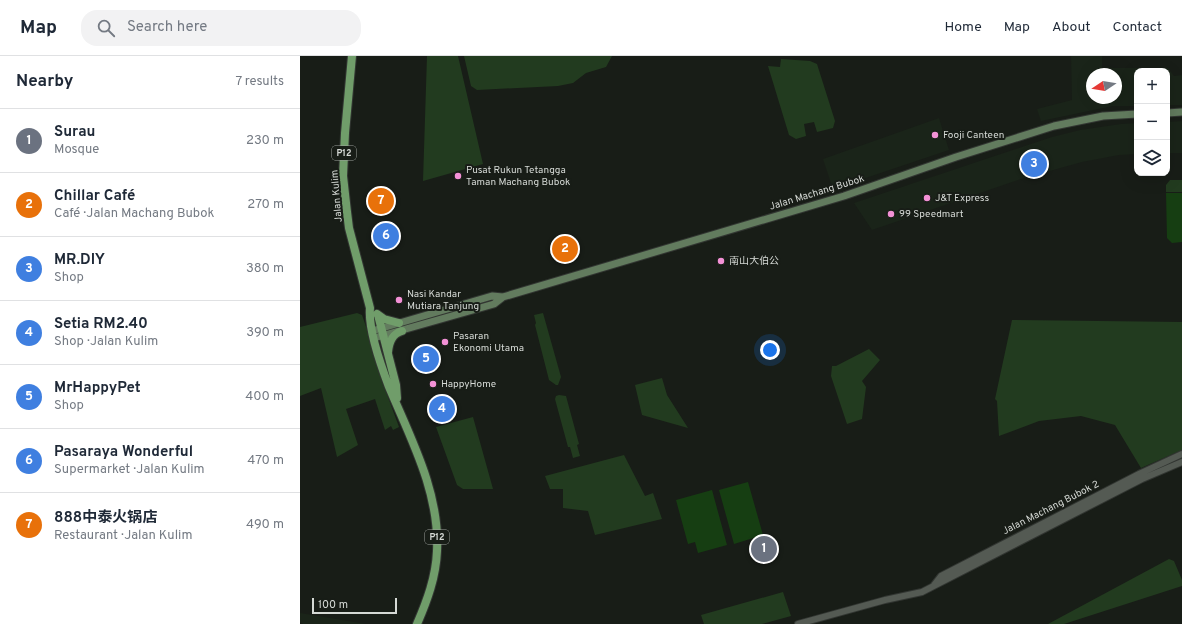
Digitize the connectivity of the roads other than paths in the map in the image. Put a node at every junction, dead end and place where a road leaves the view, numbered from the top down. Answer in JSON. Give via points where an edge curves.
{"nodes":[{"id":1,"x":352,"y":56,"type":"edge"},
{"id":2,"x":1182,"y":112,"type":"edge"},
{"id":3,"x":1170,"y":113,"type":"edge"},
{"id":4,"x":1134,"y":114,"type":"edge"},
{"id":5,"x":370,"y":308,"type":"junction"},
{"id":6,"x":378,"y":315,"type":"junction"},
{"id":7,"x":401,"y":327,"type":"junction"},
{"id":8,"x":382,"y":332,"type":"junction"},
{"id":9,"x":373,"y":334,"type":"junction"},
{"id":10,"x":388,"y":354,"type":"junction"},
{"id":11,"x":397,"y":406,"type":"junction"},
{"id":12,"x":1182,"y":454,"type":"edge"},
{"id":13,"x":1182,"y":462,"type":"edge"},
{"id":14,"x":933,"y":586,"type":"junction"},
{"id":15,"x":417,"y":624,"type":"edge"},
{"id":16,"x":798,"y":624,"type":"edge"}],
"edges":[{"from":1,"to":5,"type":"main road","name":"Jalan Kulim","number":"P12","via":[[343,176],[349,228]]},
{"from":2,"to":3,"type":"main road"},
{"from":4,"to":7,"type":"main road","name":"Jalan Machang Bubok","via":[[1103,116],[1054,126],[844,196],[503,297],[494,304]]},
{"from":5,"to":6,"type":"main road"},
{"from":5,"to":9,"type":"main road","name":"Jalan Kulim","number":"P12","via":[[369,319]]},
{"from":6,"to":7,"type":"main road"},
{"from":6,"to":8,"type":"main road","name":"Jalan Kulim","number":"P12"},
{"from":7,"to":8,"type":"main road","name":"Jalan Machang Bubok"},
{"from":7,"to":10,"type":"main road","via":[[390,342]]},
{"from":8,"to":9,"type":"main road","name":"Jalan Machang Bubok"},
{"from":8,"to":10,"type":"main road","name":"Jalan Kulim","number":"P12"},
{"from":9,"to":11,"type":"main road","name":"Jalan Kulim","number":"P12","via":[[384,374]]},
{"from":10,"to":11,"type":"main road","name":"Jalan Kulim","number":"P12","via":[[396,385]]},
{"from":11,"to":15,"type":"main road","name":"Jalan Kulim","number":"P12","via":[[428,483],[437,534],[432,584]]},
{"from":12,"to":14,"type":"street","name":"Jalan Machang Bubok 2","via":[[941,576]]},
{"from":13,"to":14,"type":"street","name":"Jalan Machang Bubok 2","via":[[1142,479]]},
{"from":14,"to":16,"type":"street","name":"Jalan Machang Bubok 2","via":[[922,592]]}]}
